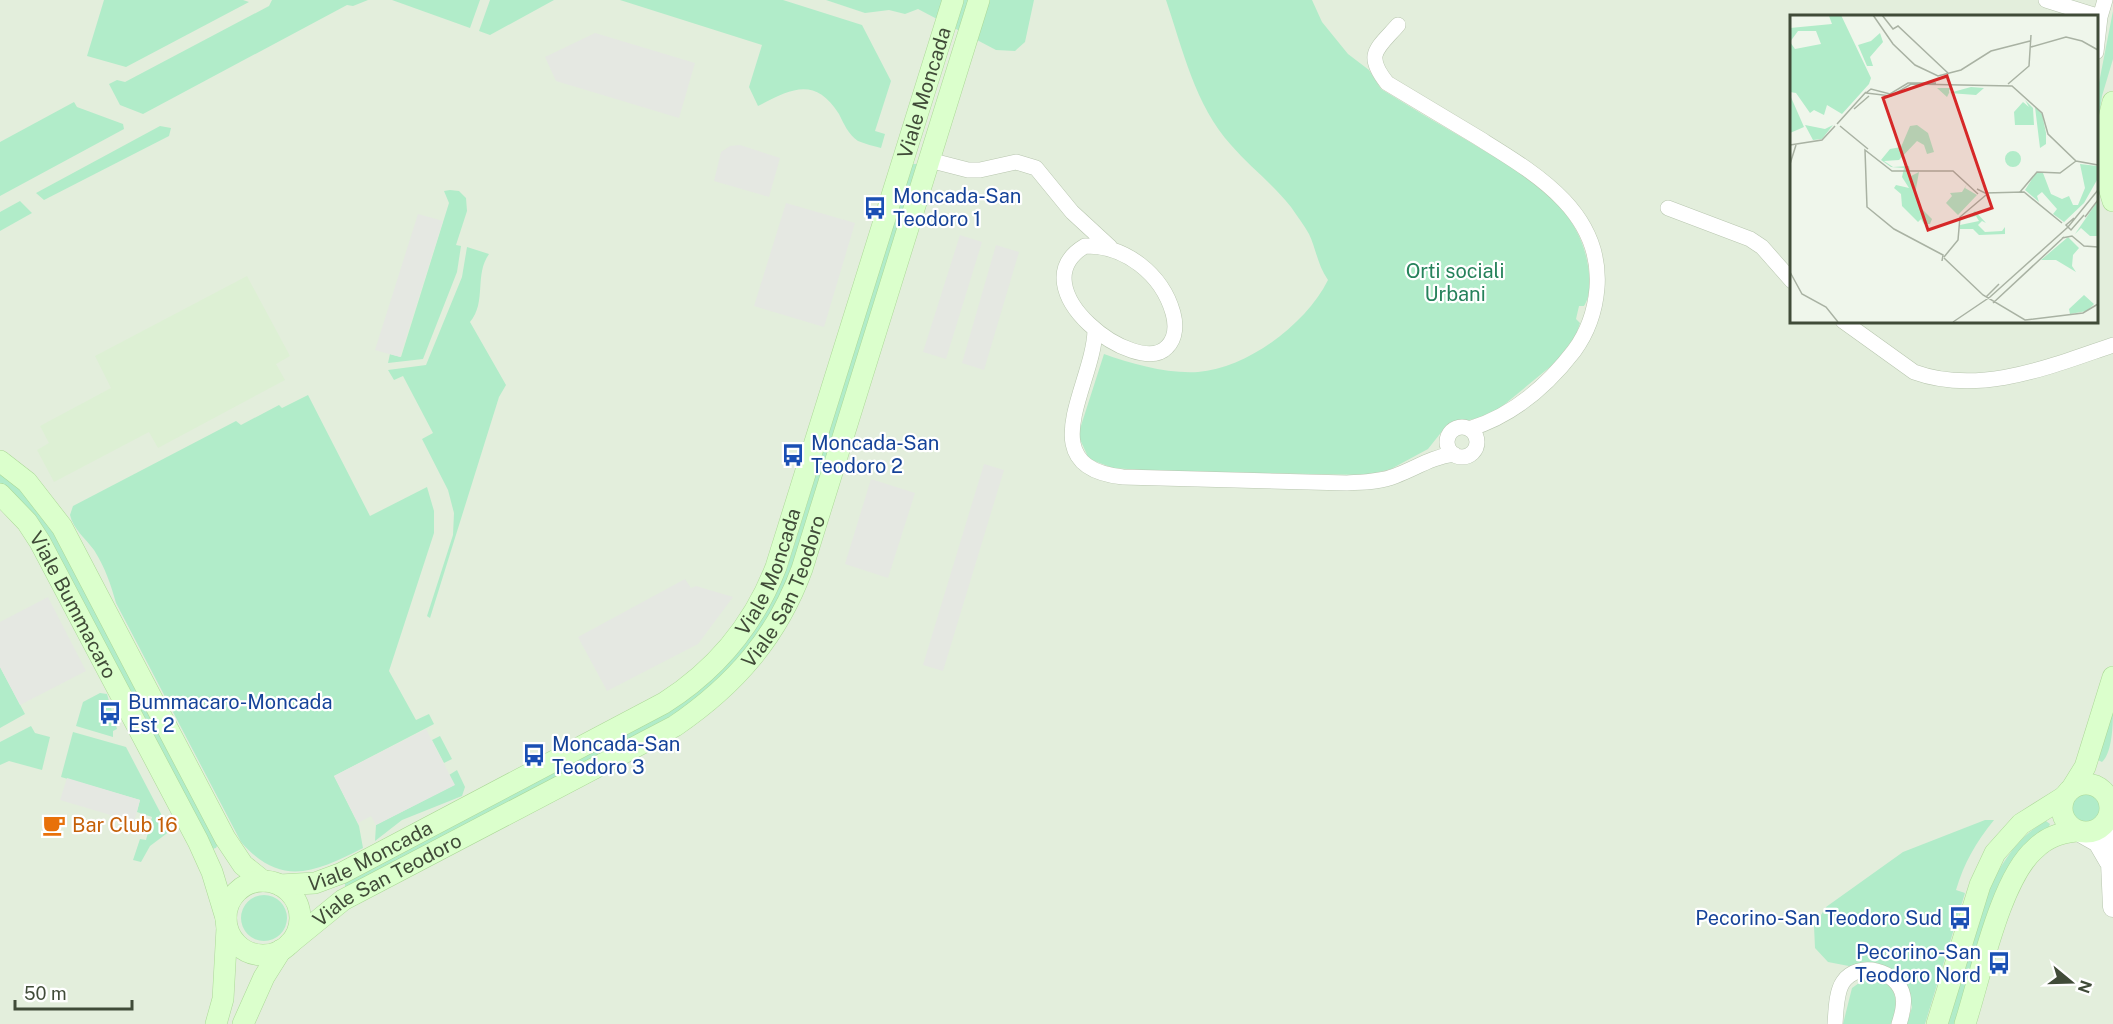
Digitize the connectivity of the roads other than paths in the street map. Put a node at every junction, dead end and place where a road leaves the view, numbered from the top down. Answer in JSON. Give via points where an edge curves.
{"nodes":[{"id":1,"x":953,"y":0,"type":"edge"},
{"id":2,"x":979,"y":0,"type":"edge"},
{"id":3,"x":2046,"y":0,"type":"edge"},
{"id":4,"x":2105,"y":0,"type":"edge"},
{"id":5,"x":2094,"y":15,"type":"edge"},
{"id":6,"x":2100,"y":17,"type":"joint"},
{"id":7,"x":1398,"y":25,"type":"dead end"},
{"id":8,"x":2098,"y":40,"type":"edge"},
{"id":9,"x":923,"y":96,"type":"junction"},
{"id":10,"x":2113,"y":102,"type":"edge"},
{"id":11,"x":947,"y":104,"type":"junction"},
{"id":12,"x":906,"y":153,"type":"junction"},
{"id":13,"x":929,"y":160,"type":"junction"},
{"id":14,"x":2113,"y":201,"type":"edge"},
{"id":15,"x":1668,"y":208,"type":"dead end"},
{"id":16,"x":1072,"y":212,"type":"junction"},
{"id":17,"x":1112,"y":249,"type":"junction"},
{"id":18,"x":1076,"y":251,"type":"junction"},
{"id":19,"x":1790,"y":278,"type":"edge"},
{"id":20,"x":1843,"y":322,"type":"edge"},
{"id":21,"x":1095,"y":330,"type":"junction"},
{"id":22,"x":1115,"y":342,"type":"junction"},
{"id":23,"x":2113,"y":345,"type":"edge"},
{"id":24,"x":1090,"y":366,"type":"junction"},
{"id":25,"x":1449,"y":434,"type":"junction"},
{"id":26,"x":1473,"y":435,"type":"junction"},
{"id":27,"x":1454,"y":454,"type":"junction"},
{"id":28,"x":0,"y":461,"type":"edge"},
{"id":29,"x":1423,"y":463,"type":"junction"},
{"id":30,"x":0,"y":494,"type":"edge"},
{"id":31,"x":2113,"y":677,"type":"edge"},
{"id":32,"x":2068,"y":793,"type":"junction"},
{"id":33,"x":2110,"y":800,"type":"edge"},
{"id":34,"x":2079,"y":832,"type":"junction"},
{"id":35,"x":225,"y":838,"type":"junction"},
{"id":36,"x":204,"y":854,"type":"junction"},
{"id":37,"x":2110,"y":864,"type":"junction"},
{"id":38,"x":342,"y":873,"type":"junction"},
{"id":39,"x":271,"y":883,"type":"junction"},
{"id":40,"x":351,"y":896,"type":"junction"},
{"id":41,"x":2113,"y":907,"type":"edge"},
{"id":42,"x":226,"y":923,"type":"junction"},
{"id":43,"x":285,"y":947,"type":"junction"},
{"id":44,"x":223,"y":999,"type":"junction"},
{"id":45,"x":252,"y":1001,"type":"junction"},
{"id":46,"x":216,"y":1024,"type":"edge"},
{"id":47,"x":243,"y":1024,"type":"edge"},
{"id":48,"x":1834,"y":1024,"type":"edge"},
{"id":49,"x":1899,"y":1024,"type":"edge"},
{"id":50,"x":1937,"y":1024,"type":"edge"},
{"id":51,"x":1965,"y":1024,"type":"edge"}],
"edges":[{"from":1,"to":9,"type":"main road","name":"Viale Moncada"},
{"from":2,"to":11,"type":"main road","name":"Viale San Teodoro"},
{"from":3,"to":5,"type":"street"},
{"from":4,"to":6,"type":"street"},
{"from":6,"to":8,"type":"street"},
{"from":7,"to":26,"type":"street","via":[[1375,51],[1375,67],[1387,83],[1532,171],[1575,211],[1593,249],[1598,278],[1596,303],[1583,338],[1559,370],[1531,396]]},
{"from":9,"to":11,"type":"main road"},
{"from":9,"to":12,"type":"main road","name":"Viale Moncada"},
{"from":10,"to":14,"type":"main road","via":[[2106,151]]},
{"from":11,"to":13,"type":"main road","name":"Viale San Teodoro"},
{"from":12,"to":13,"type":"main road"},
{"from":12,"to":38,"type":"main road","name":"Viale Moncada","via":[[776,567],[743,630],[708,669],[664,703]]},
{"from":13,"to":16,"type":"street","via":[[968,170],[1006,162],[1025,164],[1036,168]]},
{"from":13,"to":40,"type":"main road","name":"Viale San Teodoro","via":[[802,569],[784,612],[762,647],[720,693],[675,726]]},
{"from":15,"to":19,"type":"street","via":[[1750,239]]},
{"from":16,"to":17,"type":"street"},
{"from":16,"to":18,"type":"street","via":[[1078,230]]},
{"from":17,"to":18,"type":"street","via":[[1085,246]]},
{"from":17,"to":22,"type":"street","via":[[1154,278],[1170,303],[1175,322],[1173,340],[1158,352],[1148,354]]},
{"from":18,"to":21,"type":"street","via":[[1065,267],[1064,278],[1076,310]]},
{"from":20,"to":23,"type":"street","via":[[1914,372],[1950,379],[1990,380],[2018,375]]},
{"from":21,"to":22,"type":"street"},
{"from":21,"to":24,"type":"street"},
{"from":22,"to":24,"type":"street","via":[[1103,347]]},
{"from":24,"to":29,"type":"street","via":[[1070,434],[1078,456],[1099,474],[1347,483],[1375,482]]},
{"from":25,"to":26,"type":"street","via":[[1455,429]]},
{"from":25,"to":27,"type":"street","via":[[1449,449]]},
{"from":25,"to":29,"type":"street"},
{"from":26,"to":27,"type":"street","via":[[1468,455]]},
{"from":27,"to":29,"type":"street"},
{"from":28,"to":35,"type":"main road","via":[[27,482],[62,527]]},
{"from":30,"to":36,"type":"main road","name":"Viale Bummacaro","via":[[40,542]]},
{"from":31,"to":32,"type":"main road","via":[[2085,767]]},
{"from":32,"to":33,"type":"main road","via":[[2079,785],[2094,785]]},
{"from":32,"to":34,"type":"main road","via":[[2062,813]]},
{"from":32,"to":50,"type":"main road","via":[[2020,824],[1995,853],[1980,885]]},
{"from":33,"to":34,"type":"main road","via":[[2098,830]]},
{"from":33,"to":37,"type":"street"},
{"from":34,"to":37,"type":"street","via":[[2098,842]]},
{"from":34,"to":51,"type":"main road","via":[[2056,834],[2033,850],[2015,873]]},
{"from":35,"to":36,"type":"main road","via":[[217,854]]},
{"from":35,"to":39,"type":"main road","via":[[243,865]]},
{"from":36,"to":42,"type":"main road","name":"Viale Bummacaro"},
{"from":37,"to":41,"type":"street"},
{"from":38,"to":39,"type":"main road","name":"Viale Moncada","via":[[315,883]]},
{"from":38,"to":40,"type":"main road","via":[[338,889]]},
{"from":39,"to":42,"type":"main road","via":[[244,886],[237,892],[231,899]]},
{"from":39,"to":43,"type":"main road","via":[[294,898],[300,917],[299,927]]},
{"from":40,"to":43,"type":"main road","name":"Viale San Teodoro"},
{"from":42,"to":43,"type":"main road","via":[[237,944],[253,954],[273,954]]},
{"from":42,"to":44,"type":"main road","name":"Viale Bummacaro"},
{"from":43,"to":45,"type":"main road","name":"Viale San Teodoro"},
{"from":44,"to":45,"type":"main road","via":[[231,989],[241,988]]},
{"from":44,"to":46,"type":"main road","name":"Viale Bummacaro"},
{"from":45,"to":47,"type":"main road","name":"Viale San Teodoro"},
{"from":48,"to":49,"type":"street","via":[[1842,983],[1861,970],[1884,973],[1894,979],[1904,996]]}]}
